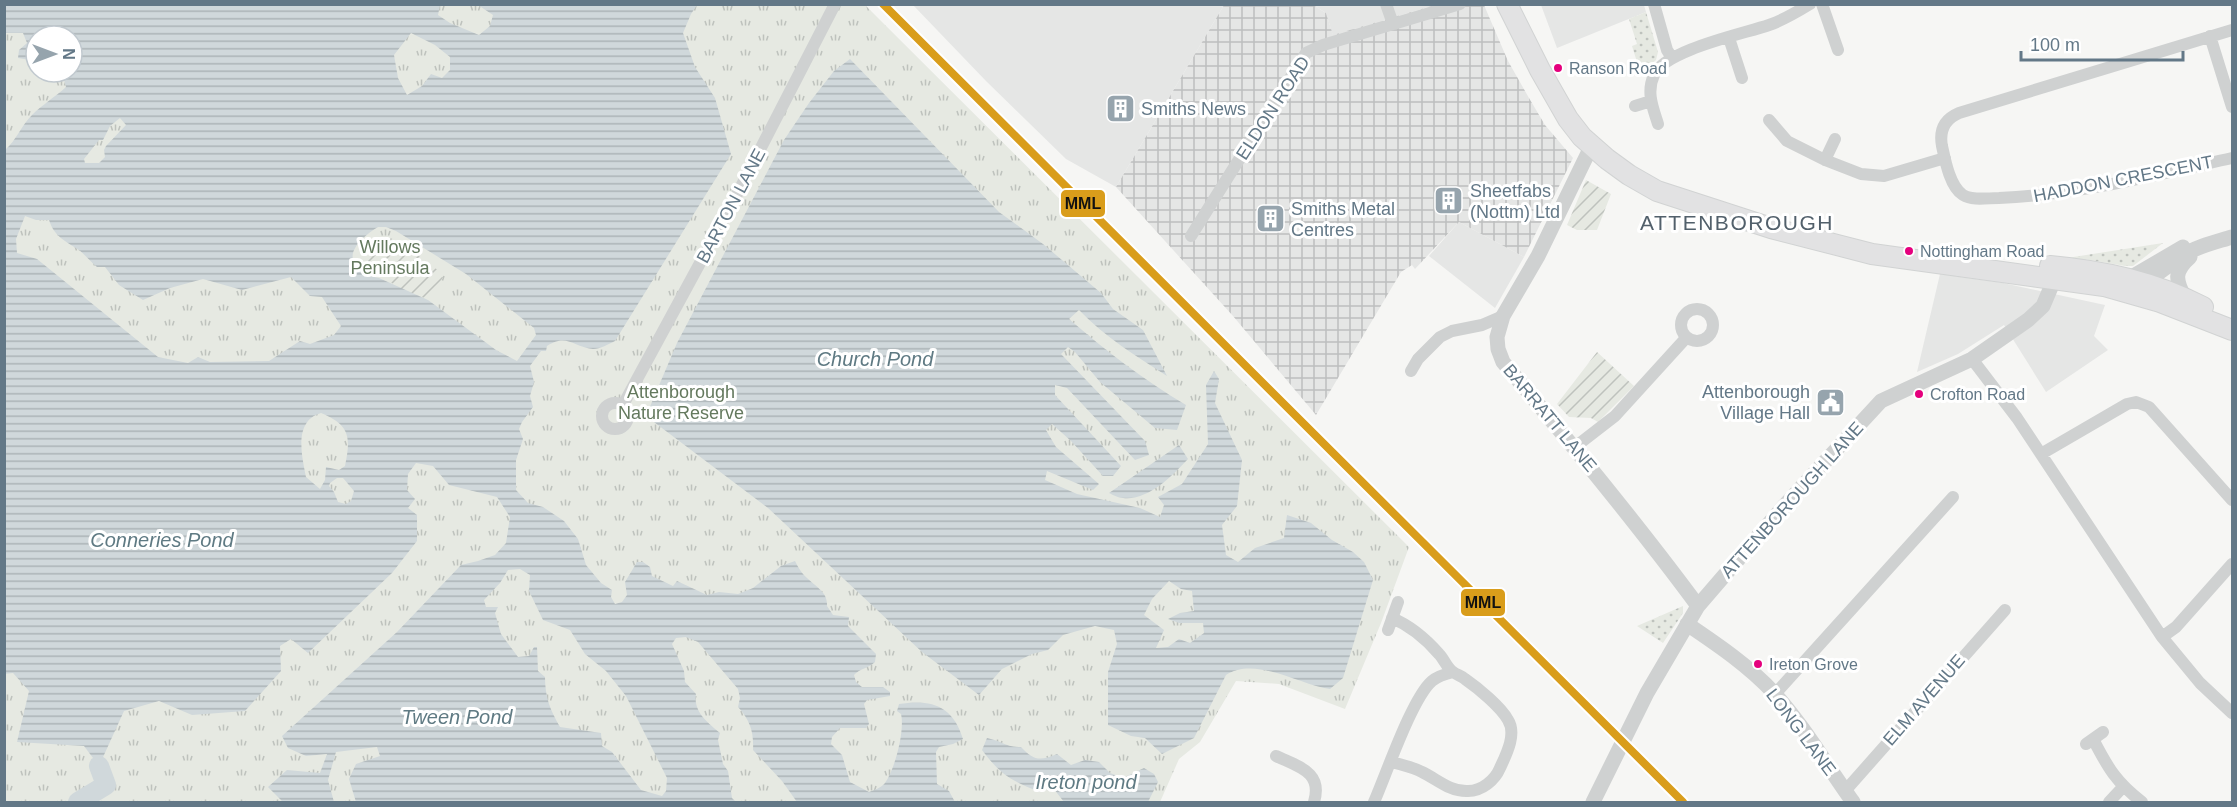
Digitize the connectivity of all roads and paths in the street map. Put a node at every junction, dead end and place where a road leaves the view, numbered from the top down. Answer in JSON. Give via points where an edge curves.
{"nodes":[{"id":1,"x":835,"y":4,"type":"edge"},
{"id":2,"x":1386,"y":4,"type":"edge"},
{"id":3,"x":1460,"y":4,"type":"edge"},
{"id":4,"x":1507,"y":4,"type":"edge"},
{"id":5,"x":1654,"y":4,"type":"edge"},
{"id":6,"x":1810,"y":4,"type":"edge"},
{"id":7,"x":1822,"y":4,"type":"edge"},
{"id":8,"x":1393,"y":24,"type":"junction"},
{"id":9,"x":2232,"y":30,"type":"edge"},
{"id":10,"x":2210,"y":36,"type":"junction"},
{"id":11,"x":1729,"y":38,"type":"junction"},
{"id":12,"x":1838,"y":51,"type":"dead end"},
{"id":13,"x":1672,"y":58,"type":"junction"},
{"id":14,"x":1742,"y":78,"type":"dead end"},
{"id":15,"x":1651,"y":101,"type":"junction"},
{"id":16,"x":1635,"y":106,"type":"dead end"},
{"id":17,"x":2232,"y":107,"type":"edge"},
{"id":18,"x":1768,"y":120,"type":"dead end"},
{"id":19,"x":1658,"y":124,"type":"dead end"},
{"id":20,"x":1834,"y":138,"type":"dead end"},
{"id":21,"x":1591,"y":147,"type":"junction"},
{"id":22,"x":1945,"y":158,"type":"junction"},
{"id":23,"x":2232,"y":158,"type":"edge"},
{"id":24,"x":1825,"y":160,"type":"junction"},
{"id":25,"x":1191,"y":236,"type":"dead end"},
{"id":26,"x":2232,"y":237,"type":"edge"},
{"id":27,"x":2207,"y":245,"type":"junction"},
{"id":28,"x":2056,"y":273,"type":"junction"},
{"id":29,"x":2134,"y":284,"type":"junction"},
{"id":30,"x":2185,"y":298,"type":"junction"},
{"id":31,"x":1503,"y":316,"type":"junction"},
{"id":32,"x":2232,"y":322,"type":"edge"},
{"id":33,"x":1482,"y":325,"type":"junction"},
{"id":34,"x":2232,"y":330,"type":"edge"},
{"id":35,"x":1497,"y":337,"type":"junction"},
{"id":36,"x":1686,"y":338,"type":"dead end"},
{"id":37,"x":1972,"y":359,"type":"junction"},
{"id":38,"x":1411,"y":371,"type":"dead end"},
{"id":39,"x":623,"y":405,"type":"dead end"},
{"id":40,"x":1575,"y":447,"type":"junction"},
{"id":41,"x":2041,"y":454,"type":"junction"},
{"id":42,"x":1953,"y":497,"type":"dead end"},
{"id":43,"x":2232,"y":500,"type":"edge"},
{"id":44,"x":2232,"y":564,"type":"edge"},
{"id":45,"x":1398,"y":602,"type":"dead end"},
{"id":46,"x":1698,"y":606,"type":"junction"},
{"id":47,"x":2005,"y":610,"type":"dead end"},
{"id":48,"x":1392,"y":618,"type":"junction"},
{"id":49,"x":1687,"y":624,"type":"junction"},
{"id":50,"x":1388,"y":630,"type":"dead end"},
{"id":51,"x":2162,"y":637,"type":"junction"},
{"id":52,"x":1453,"y":672,"type":"junction"},
{"id":53,"x":1775,"y":694,"type":"junction"},
{"id":54,"x":2232,"y":713,"type":"edge"},
{"id":55,"x":2094,"y":738,"type":"dead end"},
{"id":56,"x":1276,"y":756,"type":"dead end"},
{"id":57,"x":1392,"y":762,"type":"junction"},
{"id":58,"x":2123,"y":787,"type":"junction"},
{"id":59,"x":1849,"y":797,"type":"edge"},
{"id":60,"x":1314,"y":802,"type":"edge"},
{"id":61,"x":1374,"y":802,"type":"edge"},
{"id":62,"x":1593,"y":802,"type":"edge"},
{"id":63,"x":2109,"y":802,"type":"edge"},
{"id":64,"x":2142,"y":802,"type":"edge"}],
"edges":[{"from":1,"to":39,"type":"street","name":"BARTON LANE"},
{"from":2,"to":8,"type":"street"},
{"from":3,"to":8,"type":"street","name":"ELDON ROAD"},
{"from":4,"to":21,"type":"main road","via":[[1568,119]]},
{"from":5,"to":13,"type":"street"},
{"from":6,"to":11,"type":"street","via":[[1772,24]]},
{"from":7,"to":12,"type":"street"},
{"from":8,"to":25,"type":"street","name":"ELDON ROAD","via":[[1306,53]]},
{"from":9,"to":10,"type":"street","name":"HADDON CRESCENT"},
{"from":10,"to":17,"type":"street"},
{"from":10,"to":22,"type":"street","name":"HADDON CRESCENT","via":[[1959,113],[1948,120],[1941,132]]},
{"from":11,"to":13,"type":"street"},
{"from":11,"to":14,"type":"street"},
{"from":13,"to":15,"type":"street","via":[[1654,74]]},
{"from":15,"to":16,"type":"street"},
{"from":15,"to":19,"type":"street"},
{"from":18,"to":24,"type":"street","via":[[1787,141]]},
{"from":20,"to":24,"type":"street"},
{"from":21,"to":28,"type":"main road","via":[[1647,186],[1771,228],[1872,254],[1955,266]]},
{"from":21,"to":31,"type":"street","via":[[1538,256]]},
{"from":22,"to":23,"type":"street","name":"HADDON CRESCENT","via":[[1956,188],[1974,199],[2062,193]]},
{"from":22,"to":24,"type":"street","via":[[1879,176],[1861,174]]},
{"from":26,"to":27,"type":"street"},
{"from":27,"to":29,"type":"street","via":[[2183,255],[2163,272]]},
{"from":27,"to":30,"type":"street","via":[[2179,267],[2179,286]]},
{"from":28,"to":29,"type":"main road","via":[[2104,286]]},
{"from":28,"to":37,"type":"street","name":"ATTENBOROUGH LANE","via":[[2043,306]]},
{"from":29,"to":30,"type":"main road"},
{"from":29,"to":34,"type":"main road"},
{"from":30,"to":32,"type":"main road"},
{"from":31,"to":33,"type":"street"},
{"from":31,"to":35,"type":"street"},
{"from":33,"to":35,"type":"street"},
{"from":33,"to":38,"type":"street","via":[[1440,337]]},
{"from":35,"to":40,"type":"street","name":"BARRATT LANE","via":[[1503,362]]},
{"from":36,"to":40,"type":"street","via":[[1615,416]]},
{"from":37,"to":41,"type":"street"},
{"from":37,"to":46,"type":"street","name":"ATTENBOROUGH LANE","via":[[1894,393],[1876,406]]},
{"from":40,"to":46,"type":"street","name":"BARRATT LANE"},
{"from":41,"to":43,"type":"street","via":[[2127,404],[2142,403]]},
{"from":41,"to":51,"type":"street"},
{"from":42,"to":53,"type":"street"},
{"from":44,"to":51,"type":"street","via":[[2176,627]]},
{"from":45,"to":48,"type":"street"},
{"from":46,"to":49,"type":"street","name":"ATTENBOROUGH LANE"},
{"from":47,"to":59,"type":"street","name":"ELM AVENUE"},
{"from":48,"to":50,"type":"street"},
{"from":48,"to":52,"type":"street","via":[[1416,632]]},
{"from":49,"to":53,"type":"street","name":"LONG LANE"},
{"from":49,"to":62,"type":"street","name":"ATTENBOROUGH LANE","via":[[1647,693]]},
{"from":51,"to":54,"type":"street","via":[[2200,683]]},
{"from":52,"to":57,"type":"street","via":[[1430,682],[1418,699]]},
{"from":52,"to":57,"type":"street","via":[[1473,685],[1509,721],[1509,747],[1497,775],[1486,786],[1471,792],[1460,791],[1421,771]]},
{"from":53,"to":59,"type":"street","name":"LONG LANE"},
{"from":55,"to":58,"type":"street"},
{"from":56,"to":60,"type":"street","via":[[1312,776],[1317,791]]},
{"from":57,"to":61,"type":"street"},
{"from":58,"to":63,"type":"street"},
{"from":58,"to":64,"type":"street"}]}
